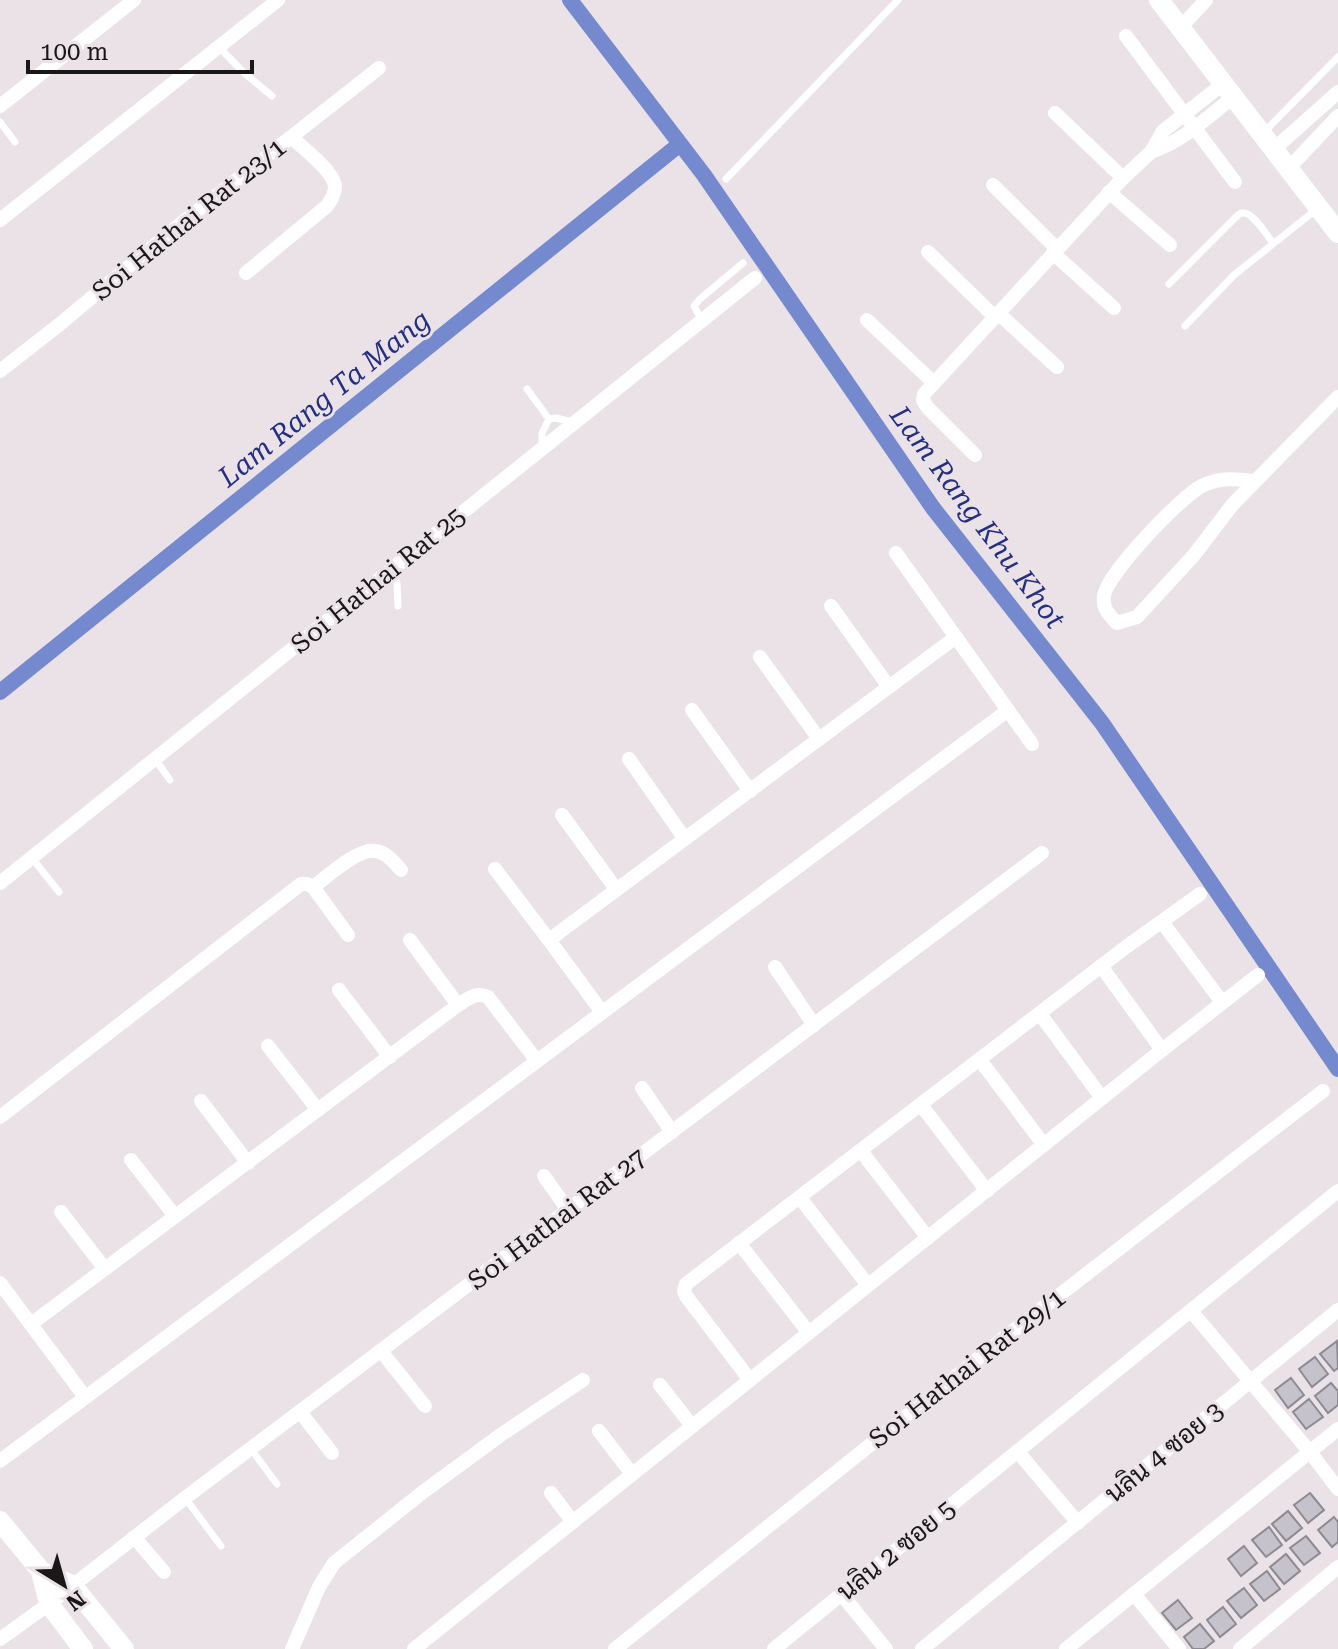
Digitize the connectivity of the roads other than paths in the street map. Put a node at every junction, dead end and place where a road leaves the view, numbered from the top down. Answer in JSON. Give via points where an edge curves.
{"nodes":[{"id":1,"x":134,"y":0,"type":"edge"},
{"id":2,"x":278,"y":0,"type":"edge"},
{"id":3,"x":898,"y":0,"type":"edge"},
{"id":4,"x":1159,"y":0,"type":"edge"},
{"id":5,"x":1206,"y":0,"type":"edge"},
{"id":6,"x":1180,"y":28,"type":"junction"},
{"id":7,"x":1126,"y":36,"type":"dead end"},
{"id":8,"x":219,"y":47,"type":"junction"},
{"id":9,"x":1338,"y":57,"type":"edge"},
{"id":10,"x":379,"y":68,"type":"dead end"},
{"id":11,"x":1228,"y":90,"type":"junction"},
{"id":12,"x":1338,"y":92,"type":"edge"},
{"id":13,"x":272,"y":96,"type":"dead end"},
{"id":14,"x":0,"y":106,"type":"edge"},
{"id":15,"x":1055,"y":113,"type":"dead end"},
{"id":16,"x":1184,"y":115,"type":"junction"},
{"id":17,"x":1337,"y":120,"type":"edge"},
{"id":18,"x":0,"y":122,"type":"edge"},
{"id":19,"x":1194,"y":129,"type":"junction"},
{"id":20,"x":291,"y":137,"type":"junction"},
{"id":21,"x":15,"y":142,"type":"dead end"},
{"id":22,"x":1267,"y":142,"type":"junction"},
{"id":23,"x":1151,"y":152,"type":"junction"},
{"id":24,"x":1288,"y":169,"type":"junction"},
{"id":25,"x":1123,"y":178,"type":"junction"},
{"id":26,"x":726,"y":179,"type":"dead end"},
{"id":27,"x":1235,"y":182,"type":"dead end"},
{"id":28,"x":993,"y":185,"type":"dead end"},
{"id":29,"x":1109,"y":192,"type":"junction"},
{"id":30,"x":1318,"y":207,"type":"junction"},
{"id":31,"x":0,"y":220,"type":"edge"},
{"id":32,"x":1338,"y":233,"type":"edge"},
{"id":33,"x":1273,"y":243,"type":"junction"},
{"id":34,"x":1170,"y":245,"type":"dead end"},
{"id":35,"x":1055,"y":251,"type":"junction"},
{"id":36,"x":928,"y":252,"type":"dead end"},
{"id":37,"x":743,"y":263,"type":"dead end"},
{"id":38,"x":246,"y":273,"type":"dead end"},
{"id":39,"x":755,"y":278,"type":"dead end"},
{"id":40,"x":1169,"y":284,"type":"dead end"},
{"id":41,"x":1114,"y":308,"type":"dead end"},
{"id":42,"x":996,"y":315,"type":"junction"},
{"id":43,"x":867,"y":320,"type":"dead end"},
{"id":44,"x":702,"y":321,"type":"junction"},
{"id":45,"x":1185,"y":326,"type":"dead end"},
{"id":46,"x":1057,"y":367,"type":"dead end"},
{"id":47,"x":0,"y":371,"type":"edge"},
{"id":48,"x":934,"y":383,"type":"junction"},
{"id":49,"x":527,"y":389,"type":"dead end"},
{"id":50,"x":1338,"y":397,"type":"edge"},
{"id":51,"x":549,"y":419,"type":"junction"},
{"id":52,"x":574,"y":423,"type":"junction"},
{"id":53,"x":542,"y":449,"type":"junction"},
{"id":54,"x":975,"y":455,"type":"dead end"},
{"id":55,"x":1254,"y":481,"type":"junction"},
{"id":56,"x":896,"y":553,"type":"dead end"},
{"id":57,"x":391,"y":569,"type":"junction"},
{"id":58,"x":398,"y":606,"type":"dead end"},
{"id":59,"x":831,"y":606,"type":"dead end"},
{"id":60,"x":956,"y":637,"type":"junction"},
{"id":61,"x":760,"y":657,"type":"dead end"},
{"id":62,"x":889,"y":687,"type":"junction"},
{"id":63,"x":692,"y":710,"type":"dead end"},
{"id":64,"x":1007,"y":711,"type":"junction"},
{"id":65,"x":819,"y":739,"type":"junction"},
{"id":66,"x":1032,"y":744,"type":"dead end"},
{"id":67,"x":155,"y":759,"type":"junction"},
{"id":68,"x":629,"y":759,"type":"dead end"},
{"id":69,"x":170,"y":780,"type":"dead end"},
{"id":70,"x":750,"y":791,"type":"junction"},
{"id":71,"x":562,"y":815,"type":"dead end"},
{"id":72,"x":685,"y":839,"type":"junction"},
{"id":73,"x":1042,"y":853,"type":"dead end"},
{"id":74,"x":32,"y":858,"type":"junction"},
{"id":75,"x":495,"y":869,"type":"dead end"},
{"id":76,"x":401,"y":870,"type":"dead end"},
{"id":77,"x":0,"y":883,"type":"edge"},
{"id":78,"x":313,"y":887,"type":"junction"},
{"id":79,"x":616,"y":889,"type":"junction"},
{"id":80,"x":59,"y":892,"type":"dead end"},
{"id":81,"x":1200,"y":894,"type":"dead end"},
{"id":82,"x":1162,"y":922,"type":"junction"},
{"id":83,"x":348,"y":935,"type":"dead end"},
{"id":84,"x":410,"y":940,"type":"dead end"},
{"id":85,"x":549,"y":940,"type":"junction"},
{"id":86,"x":1101,"y":966,"type":"junction"},
{"id":87,"x":775,"y":967,"type":"dead end"},
{"id":88,"x":1258,"y":975,"type":"dead end"},
{"id":89,"x":339,"y":990,"type":"dead end"},
{"id":90,"x":1222,"y":1002,"type":"junction"},
{"id":91,"x":458,"y":1005,"type":"junction"},
{"id":92,"x":602,"y":1012,"type":"junction"},
{"id":93,"x":1040,"y":1014,"type":"junction"},
{"id":94,"x":814,"y":1025,"type":"junction"},
{"id":95,"x":268,"y":1046,"type":"dead end"},
{"id":96,"x":1162,"y":1050,"type":"junction"},
{"id":97,"x":390,"y":1057,"type":"junction"},
{"id":98,"x":980,"y":1060,"type":"junction"},
{"id":99,"x":537,"y":1061,"type":"junction"},
{"id":100,"x":642,"y":1088,"type":"dead end"},
{"id":101,"x":1323,"y":1091,"type":"dead end"},
{"id":102,"x":1102,"y":1098,"type":"junction"},
{"id":103,"x":201,"y":1101,"type":"dead end"},
{"id":104,"x":921,"y":1105,"type":"junction"},
{"id":105,"x":318,"y":1110,"type":"junction"},
{"id":106,"x":0,"y":1117,"type":"edge"},
{"id":107,"x":672,"y":1132,"type":"junction"},
{"id":108,"x":1044,"y":1145,"type":"junction"},
{"id":109,"x":861,"y":1151,"type":"junction"},
{"id":110,"x":131,"y":1160,"type":"dead end"},
{"id":111,"x":248,"y":1163,"type":"junction"},
{"id":112,"x":544,"y":1176,"type":"dead end"},
{"id":113,"x":987,"y":1191,"type":"junction"},
{"id":114,"x":1338,"y":1191,"type":"edge"},
{"id":115,"x":800,"y":1198,"type":"junction"},
{"id":116,"x":568,"y":1210,"type":"junction"},
{"id":117,"x":61,"y":1212,"type":"dead end"},
{"id":118,"x":175,"y":1216,"type":"junction"},
{"id":119,"x":928,"y":1238,"type":"junction"},
{"id":120,"x":739,"y":1243,"type":"junction"},
{"id":121,"x":105,"y":1269,"type":"junction"},
{"id":122,"x":0,"y":1283,"type":"edge"},
{"id":123,"x":868,"y":1285,"type":"junction"},
{"id":124,"x":1338,"y":1310,"type":"edge"},
{"id":125,"x":1191,"y":1311,"type":"junction"},
{"id":126,"x":31,"y":1324,"type":"junction"},
{"id":127,"x":809,"y":1333,"type":"junction"},
{"id":128,"x":381,"y":1351,"type":"junction"},
{"id":129,"x":583,"y":1380,"type":"dead end"},
{"id":130,"x":750,"y":1380,"type":"junction"},
{"id":131,"x":1251,"y":1381,"type":"junction"},
{"id":132,"x":660,"y":1385,"type":"dead end"},
{"id":133,"x":85,"y":1397,"type":"junction"},
{"id":134,"x":425,"y":1406,"type":"dead end"},
{"id":135,"x":301,"y":1413,"type":"junction"},
{"id":136,"x":692,"y":1426,"type":"junction"},
{"id":137,"x":1338,"y":1429,"type":"edge"},
{"id":138,"x":599,"y":1431,"type":"dead end"},
{"id":139,"x":251,"y":1449,"type":"junction"},
{"id":140,"x":1018,"y":1452,"type":"junction"},
{"id":141,"x":1310,"y":1452,"type":"junction"},
{"id":142,"x":3,"y":1453,"type":"edge"},
{"id":143,"x":332,"y":1453,"type":"dead end"},
{"id":144,"x":632,"y":1474,"type":"junction"},
{"id":145,"x":277,"y":1484,"type":"dead end"},
{"id":146,"x":1338,"y":1489,"type":"edge"},
{"id":147,"x":551,"y":1493,"type":"dead end"},
{"id":148,"x":185,"y":1498,"type":"junction"},
{"id":149,"x":0,"y":1521,"type":"edge"},
{"id":150,"x":573,"y":1522,"type":"junction"},
{"id":151,"x":1078,"y":1523,"type":"junction"},
{"id":152,"x":134,"y":1537,"type":"junction"},
{"id":153,"x":221,"y":1546,"type":"dead end"},
{"id":154,"x":1338,"y":1567,"type":"edge"},
{"id":155,"x":41,"y":1571,"type":"junction"},
{"id":156,"x":164,"y":1572,"type":"dead end"},
{"id":157,"x":72,"y":1585,"type":"junction"},
{"id":158,"x":1134,"y":1594,"type":"junction"},
{"id":159,"x":842,"y":1595,"type":"junction"},
{"id":160,"x":49,"y":1604,"type":"junction"},
{"id":161,"x":0,"y":1637,"type":"edge"},
{"id":162,"x":83,"y":1649,"type":"edge"},
{"id":163,"x":124,"y":1649,"type":"edge"},
{"id":164,"x":292,"y":1649,"type":"edge"},
{"id":165,"x":414,"y":1649,"type":"edge"},
{"id":166,"x":615,"y":1649,"type":"edge"},
{"id":167,"x":774,"y":1649,"type":"edge"},
{"id":168,"x":886,"y":1649,"type":"edge"},
{"id":169,"x":922,"y":1649,"type":"edge"},
{"id":170,"x":1066,"y":1649,"type":"edge"},
{"id":171,"x":1179,"y":1649,"type":"edge"},
{"id":172,"x":1240,"y":1649,"type":"edge"}],
"edges":[{"from":1,"to":14,"type":"street"},
{"from":2,"to":8,"type":"street"},
{"from":3,"to":26,"type":"lane"},
{"from":4,"to":6,"type":"main road"},
{"from":5,"to":6,"type":"street"},
{"from":6,"to":11,"type":"main road"},
{"from":7,"to":16,"type":"street"},
{"from":8,"to":13,"type":"lane"},
{"from":8,"to":31,"type":"street"},
{"from":9,"to":22,"type":"lane"},
{"from":10,"to":20,"type":"street","name":"Soi Hathai Rat 23/1"},
{"from":11,"to":16,"type":"street"},
{"from":11,"to":19,"type":"street"},
{"from":11,"to":22,"type":"main road"},
{"from":12,"to":22,"type":"street"},
{"from":15,"to":25,"type":"street"},
{"from":16,"to":19,"type":"street"},
{"from":16,"to":23,"type":"street","via":[[1163,131]]},
{"from":17,"to":24,"type":"street"},
{"from":18,"to":21,"type":"lane"},
{"from":19,"to":23,"type":"street"},
{"from":19,"to":27,"type":"street"},
{"from":20,"to":38,"type":"street","via":[[331,175],[334,194],[327,206]]},
{"from":20,"to":47,"type":"street","name":"Soi Hathai Rat 23/1"},
{"from":22,"to":24,"type":"main road"},
{"from":23,"to":25,"type":"street"},
{"from":24,"to":30,"type":"main road"},
{"from":25,"to":29,"type":"street"},
{"from":28,"to":35,"type":"street"},
{"from":29,"to":34,"type":"street"},
{"from":29,"to":35,"type":"street"},
{"from":30,"to":32,"type":"main road"},
{"from":30,"to":33,"type":"lane"},
{"from":33,"to":40,"type":"lane","via":[[1254,218],[1242,213]]},
{"from":33,"to":45,"type":"lane"},
{"from":35,"to":41,"type":"street"},
{"from":35,"to":42,"type":"street"},
{"from":36,"to":42,"type":"street"},
{"from":37,"to":44,"type":"lane","via":[[694,306]]},
{"from":39,"to":44,"type":"street","name":"Soi Hathai Rat 25"},
{"from":42,"to":46,"type":"street"},
{"from":42,"to":48,"type":"street"},
{"from":43,"to":48,"type":"street"},
{"from":44,"to":52,"type":"street","name":"Soi Hathai Rat 25"},
{"from":48,"to":54,"type":"street","via":[[923,400]]},
{"from":49,"to":51,"type":"lane"},
{"from":50,"to":55,"type":"street"},
{"from":51,"to":52,"type":"lane"},
{"from":51,"to":53,"type":"lane"},
{"from":52,"to":53,"type":"street","name":"Soi Hathai Rat 25"},
{"from":53,"to":57,"type":"street","name":"Soi Hathai Rat 25"},
{"from":55,"to":55,"type":"street","via":[[1229,478],[1203,485],[1147,535],[1103,596],[1106,611],[1117,623],[1137,617]]},
{"from":56,"to":60,"type":"street"},
{"from":57,"to":58,"type":"lane"},
{"from":57,"to":67,"type":"street","name":"Soi Hathai Rat 25"},
{"from":59,"to":62,"type":"street"},
{"from":60,"to":62,"type":"street"},
{"from":60,"to":64,"type":"street"},
{"from":61,"to":65,"type":"street"},
{"from":62,"to":65,"type":"street"},
{"from":63,"to":70,"type":"street"},
{"from":64,"to":66,"type":"street"},
{"from":64,"to":92,"type":"street"},
{"from":65,"to":70,"type":"street"},
{"from":67,"to":69,"type":"lane"},
{"from":67,"to":74,"type":"street","name":"Soi Hathai Rat 25"},
{"from":68,"to":72,"type":"street"},
{"from":70,"to":72,"type":"street"},
{"from":71,"to":79,"type":"street"},
{"from":72,"to":79,"type":"street"},
{"from":73,"to":94,"type":"street","name":"Soi Hathai Rat 27"},
{"from":74,"to":77,"type":"street","name":"Soi Hathai Rat 25"},
{"from":74,"to":80,"type":"lane"},
{"from":75,"to":85,"type":"street"},
{"from":76,"to":78,"type":"street","via":[[376,850],[360,853]]},
{"from":78,"to":83,"type":"street"},
{"from":78,"to":106,"type":"street","via":[[301,884]]},
{"from":79,"to":85,"type":"street"},
{"from":81,"to":82,"type":"street"},
{"from":82,"to":86,"type":"street"},
{"from":82,"to":90,"type":"street"},
{"from":84,"to":91,"type":"street"},
{"from":85,"to":92,"type":"street"},
{"from":86,"to":93,"type":"street"},
{"from":86,"to":96,"type":"street"},
{"from":87,"to":94,"type":"street"},
{"from":88,"to":90,"type":"street"},
{"from":89,"to":97,"type":"street"},
{"from":90,"to":96,"type":"street"},
{"from":91,"to":97,"type":"street"},
{"from":91,"to":99,"type":"street","via":[[478,994],[488,997]]},
{"from":92,"to":99,"type":"street"},
{"from":93,"to":98,"type":"street"},
{"from":93,"to":102,"type":"street"},
{"from":94,"to":107,"type":"street","name":"Soi Hathai Rat 27"},
{"from":95,"to":105,"type":"street"},
{"from":96,"to":102,"type":"street"},
{"from":97,"to":105,"type":"street"},
{"from":98,"to":104,"type":"street"},
{"from":98,"to":108,"type":"street"},
{"from":99,"to":133,"type":"street"},
{"from":100,"to":107,"type":"street"},
{"from":101,"to":166,"type":"street","name":"Soi Hathai Rat 29/1"},
{"from":102,"to":108,"type":"street"},
{"from":103,"to":111,"type":"street"},
{"from":104,"to":109,"type":"street"},
{"from":104,"to":113,"type":"street"},
{"from":105,"to":111,"type":"street"},
{"from":107,"to":116,"type":"street","name":"Soi Hathai Rat 27"},
{"from":108,"to":113,"type":"street"},
{"from":109,"to":115,"type":"street"},
{"from":109,"to":119,"type":"street"},
{"from":110,"to":118,"type":"street"},
{"from":111,"to":118,"type":"street"},
{"from":112,"to":116,"type":"street"},
{"from":113,"to":119,"type":"street"},
{"from":114,"to":125,"type":"street","name":"นลิน 2 ซอย 5"},
{"from":115,"to":120,"type":"street"},
{"from":115,"to":123,"type":"street"},
{"from":116,"to":128,"type":"street","name":"Soi Hathai Rat 27"},
{"from":117,"to":121,"type":"street"},
{"from":118,"to":121,"type":"street"},
{"from":119,"to":123,"type":"street"},
{"from":120,"to":127,"type":"street"},
{"from":120,"to":130,"type":"street","via":[[684,1291]]},
{"from":121,"to":126,"type":"street"},
{"from":122,"to":126,"type":"street"},
{"from":123,"to":127,"type":"street"},
{"from":124,"to":131,"type":"street","name":"นลิน 4 ซอย 3"},
{"from":125,"to":131,"type":"street"},
{"from":125,"to":140,"type":"street","name":"นลิน 2 ซอย 5"},
{"from":126,"to":133,"type":"street"},
{"from":127,"to":130,"type":"street"},
{"from":128,"to":134,"type":"street"},
{"from":128,"to":135,"type":"street","name":"Soi Hathai Rat 27"},
{"from":129,"to":164,"type":"street","via":[[423,1492],[334,1563]]},
{"from":130,"to":136,"type":"street"},
{"from":131,"to":141,"type":"street"},
{"from":131,"to":151,"type":"street","name":"นลิน 4 ซอย 3"},
{"from":132,"to":136,"type":"street"},
{"from":133,"to":142,"type":"street"},
{"from":135,"to":139,"type":"street","name":"Soi Hathai Rat 27"},
{"from":135,"to":143,"type":"street"},
{"from":136,"to":144,"type":"street"},
{"from":137,"to":141,"type":"street"},
{"from":138,"to":144,"type":"street"},
{"from":139,"to":145,"type":"lane"},
{"from":139,"to":148,"type":"street","name":"Soi Hathai Rat 27"},
{"from":140,"to":151,"type":"street"},
{"from":140,"to":159,"type":"street","name":"นลิน 2 ซอย 5"},
{"from":141,"to":146,"type":"street"},
{"from":141,"to":158,"type":"street"},
{"from":144,"to":150,"type":"street"},
{"from":147,"to":150,"type":"street"},
{"from":148,"to":152,"type":"street","name":"Soi Hathai Rat 27"},
{"from":148,"to":153,"type":"lane"},
{"from":149,"to":155,"type":"main road"},
{"from":150,"to":165,"type":"street"},
{"from":151,"to":169,"type":"street","name":"นลิน 4 ซอย 3"},
{"from":152,"to":156,"type":"street"},
{"from":152,"to":157,"type":"street","name":"Soi Hathai Rat 27"},
{"from":154,"to":172,"type":"street"},
{"from":155,"to":157,"type":"main road"},
{"from":155,"to":160,"type":"main road"},
{"from":157,"to":160,"type":"street","name":"Soi Hathai Rat 27"},
{"from":157,"to":163,"type":"main road"},
{"from":158,"to":170,"type":"street"},
{"from":158,"to":171,"type":"street"},
{"from":159,"to":167,"type":"street","name":"นลิน 2 ซอย 5"},
{"from":159,"to":168,"type":"street"},
{"from":160,"to":161,"type":"street","name":"Soi Hathai Rat 27"},
{"from":160,"to":162,"type":"main road"}]}
